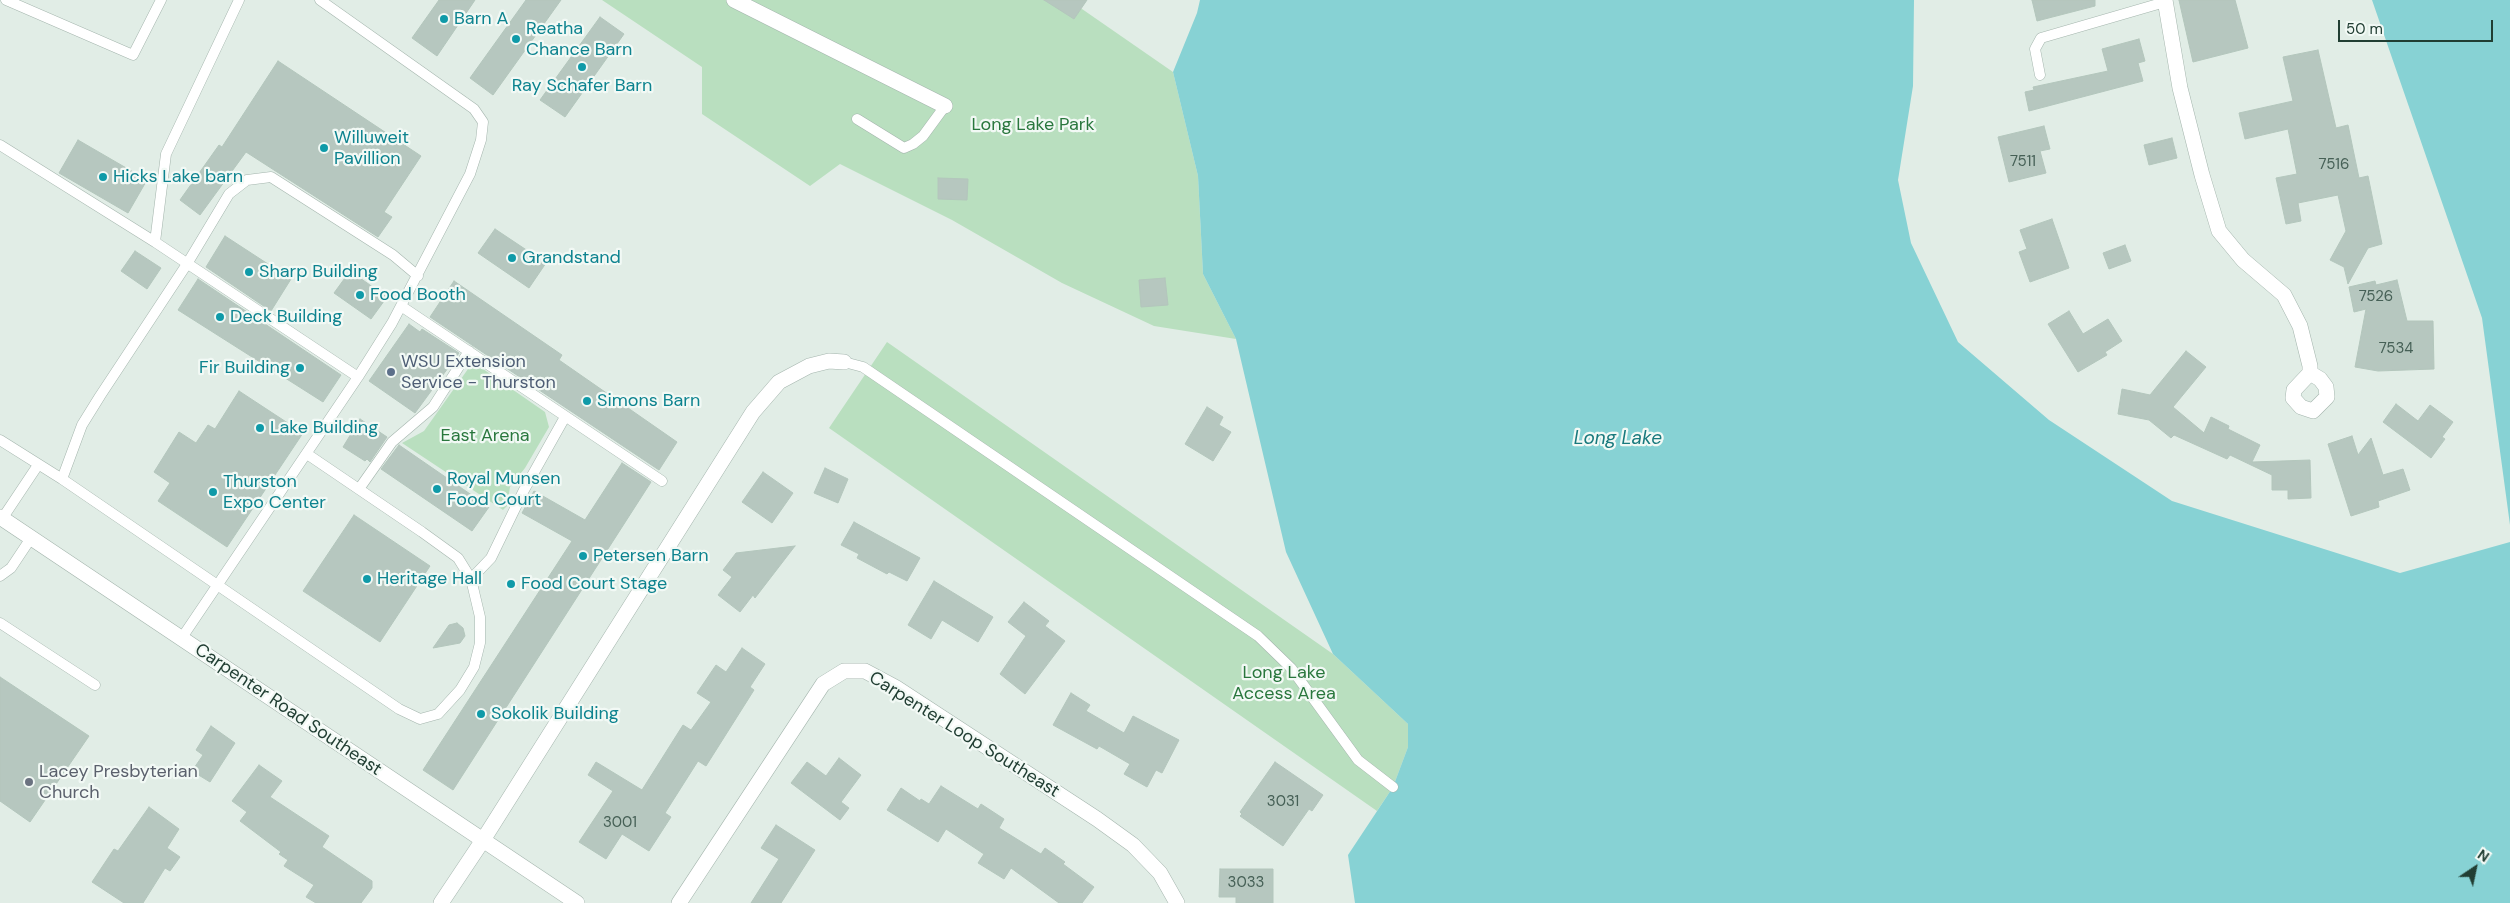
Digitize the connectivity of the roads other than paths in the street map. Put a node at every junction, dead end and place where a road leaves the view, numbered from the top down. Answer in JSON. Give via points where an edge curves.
{"nodes":[{"id":1,"x":6,"y":0,"type":"edge"},
{"id":2,"x":161,"y":0,"type":"edge"},
{"id":3,"x":239,"y":0,"type":"edge"},
{"id":4,"x":320,"y":0,"type":"edge"},
{"id":5,"x":734,"y":0,"type":"edge"},
{"id":6,"x":2165,"y":1,"type":"edge"},
{"id":7,"x":24,"y":4,"type":"edge"},
{"id":8,"x":2040,"y":75,"type":"dead end"},
{"id":9,"x":945,"y":106,"type":"joint"},
{"id":10,"x":857,"y":119,"type":"dead end"},
{"id":11,"x":0,"y":146,"type":"edge"},
{"id":12,"x":155,"y":242,"type":"junction"},
{"id":13,"x":187,"y":264,"type":"junction"},
{"id":14,"x":418,"y":276,"type":"junction"},
{"id":15,"x":401,"y":306,"type":"junction"},
{"id":16,"x":469,"y":351,"type":"junction"},
{"id":17,"x":844,"y":362,"type":"joint"},
{"id":18,"x":2310,"y":373,"type":"dead end"},
{"id":19,"x":358,"y":377,"type":"junction"},
{"id":20,"x":566,"y":416,"type":"junction"},
{"id":21,"x":0,"y":440,"type":"edge"},
{"id":22,"x":307,"y":454,"type":"junction"},
{"id":23,"x":38,"y":465,"type":"junction"},
{"id":24,"x":62,"y":479,"type":"junction"},
{"id":25,"x":662,"y":481,"type":"dead end"},
{"id":26,"x":358,"y":489,"type":"junction"},
{"id":27,"x":1,"y":518,"type":"edge"},
{"id":28,"x":30,"y":538,"type":"junction"},
{"id":29,"x":0,"y":576,"type":"edge"},
{"id":30,"x":471,"y":580,"type":"junction"},
{"id":31,"x":218,"y":586,"type":"junction"},
{"id":32,"x":0,"y":623,"type":"edge"},
{"id":33,"x":181,"y":639,"type":"junction"},
{"id":34,"x":95,"y":685,"type":"dead end"},
{"id":35,"x":1393,"y":787,"type":"dead end"},
{"id":36,"x":483,"y":840,"type":"junction"},
{"id":37,"x":441,"y":903,"type":"edge"},
{"id":38,"x":577,"y":903,"type":"edge"},
{"id":39,"x":679,"y":903,"type":"edge"},
{"id":40,"x":1177,"y":903,"type":"edge"}],
"edges":[{"from":1,"to":7,"type":"lane"},
{"from":2,"to":7,"type":"lane","via":[[134,55]]},
{"from":3,"to":12,"type":"lane","via":[[166,154]]},
{"from":4,"to":14,"type":"lane","via":[[474,109],[483,122],[470,174]]},
{"from":5,"to":9,"type":"street"},
{"from":6,"to":8,"type":"lane","via":[[2041,38],[2035,49]]},
{"from":6,"to":18,"type":"street","via":[[2183,98],[2219,231],[2243,260],[2284,295],[2300,326]]},
{"from":9,"to":10,"type":"lane","via":[[923,136],[904,148]]},
{"from":11,"to":12,"type":"lane"},
{"from":12,"to":13,"type":"lane"},
{"from":13,"to":14,"type":"lane","via":[[229,194],[248,180],[272,177],[393,255]]},
{"from":13,"to":19,"type":"lane"},
{"from":13,"to":24,"type":"lane","via":[[82,425]]},
{"from":14,"to":15,"type":"lane"},
{"from":15,"to":16,"type":"lane"},
{"from":15,"to":19,"type":"lane"},
{"from":16,"to":20,"type":"lane"},
{"from":16,"to":26,"type":"lane","via":[[433,407],[392,442]]},
{"from":17,"to":35,"type":"lane","via":[[863,367],[1258,636],[1291,668],[1358,760]]},
{"from":17,"to":36,"type":"street","via":[[809,366],[780,382],[753,412]]},
{"from":19,"to":22,"type":"lane"},
{"from":20,"to":25,"type":"lane"},
{"from":20,"to":30,"type":"lane","via":[[524,490],[491,558]]},
{"from":21,"to":23,"type":"lane"},
{"from":22,"to":26,"type":"lane"},
{"from":22,"to":31,"type":"lane"},
{"from":23,"to":24,"type":"lane"},
{"from":23,"to":27,"type":"lane"},
{"from":24,"to":31,"type":"lane"},
{"from":26,"to":30,"type":"lane","via":[[458,558]]},
{"from":27,"to":28,"type":"street","name":"Carpenter Road Southeast"},
{"from":28,"to":29,"type":"lane","via":[[11,568]]},
{"from":28,"to":33,"type":"street","name":"Carpenter Road Southeast"},
{"from":30,"to":31,"type":"lane","via":[[480,617],[480,643],[474,667],[460,690],[438,714],[420,719],[364,686]]},
{"from":31,"to":33,"type":"lane"},
{"from":32,"to":34,"type":"lane"},
{"from":33,"to":36,"type":"street","name":"Carpenter Road Southeast"},
{"from":36,"to":37,"type":"street"},
{"from":36,"to":38,"type":"street","name":"Carpenter Road Southeast"},
{"from":39,"to":40,"type":"street","name":"Carpenter Loop Southeast","via":[[823,684],[844,671],[865,671],[895,687],[1097,819],[1133,845],[1160,873]]}]}
